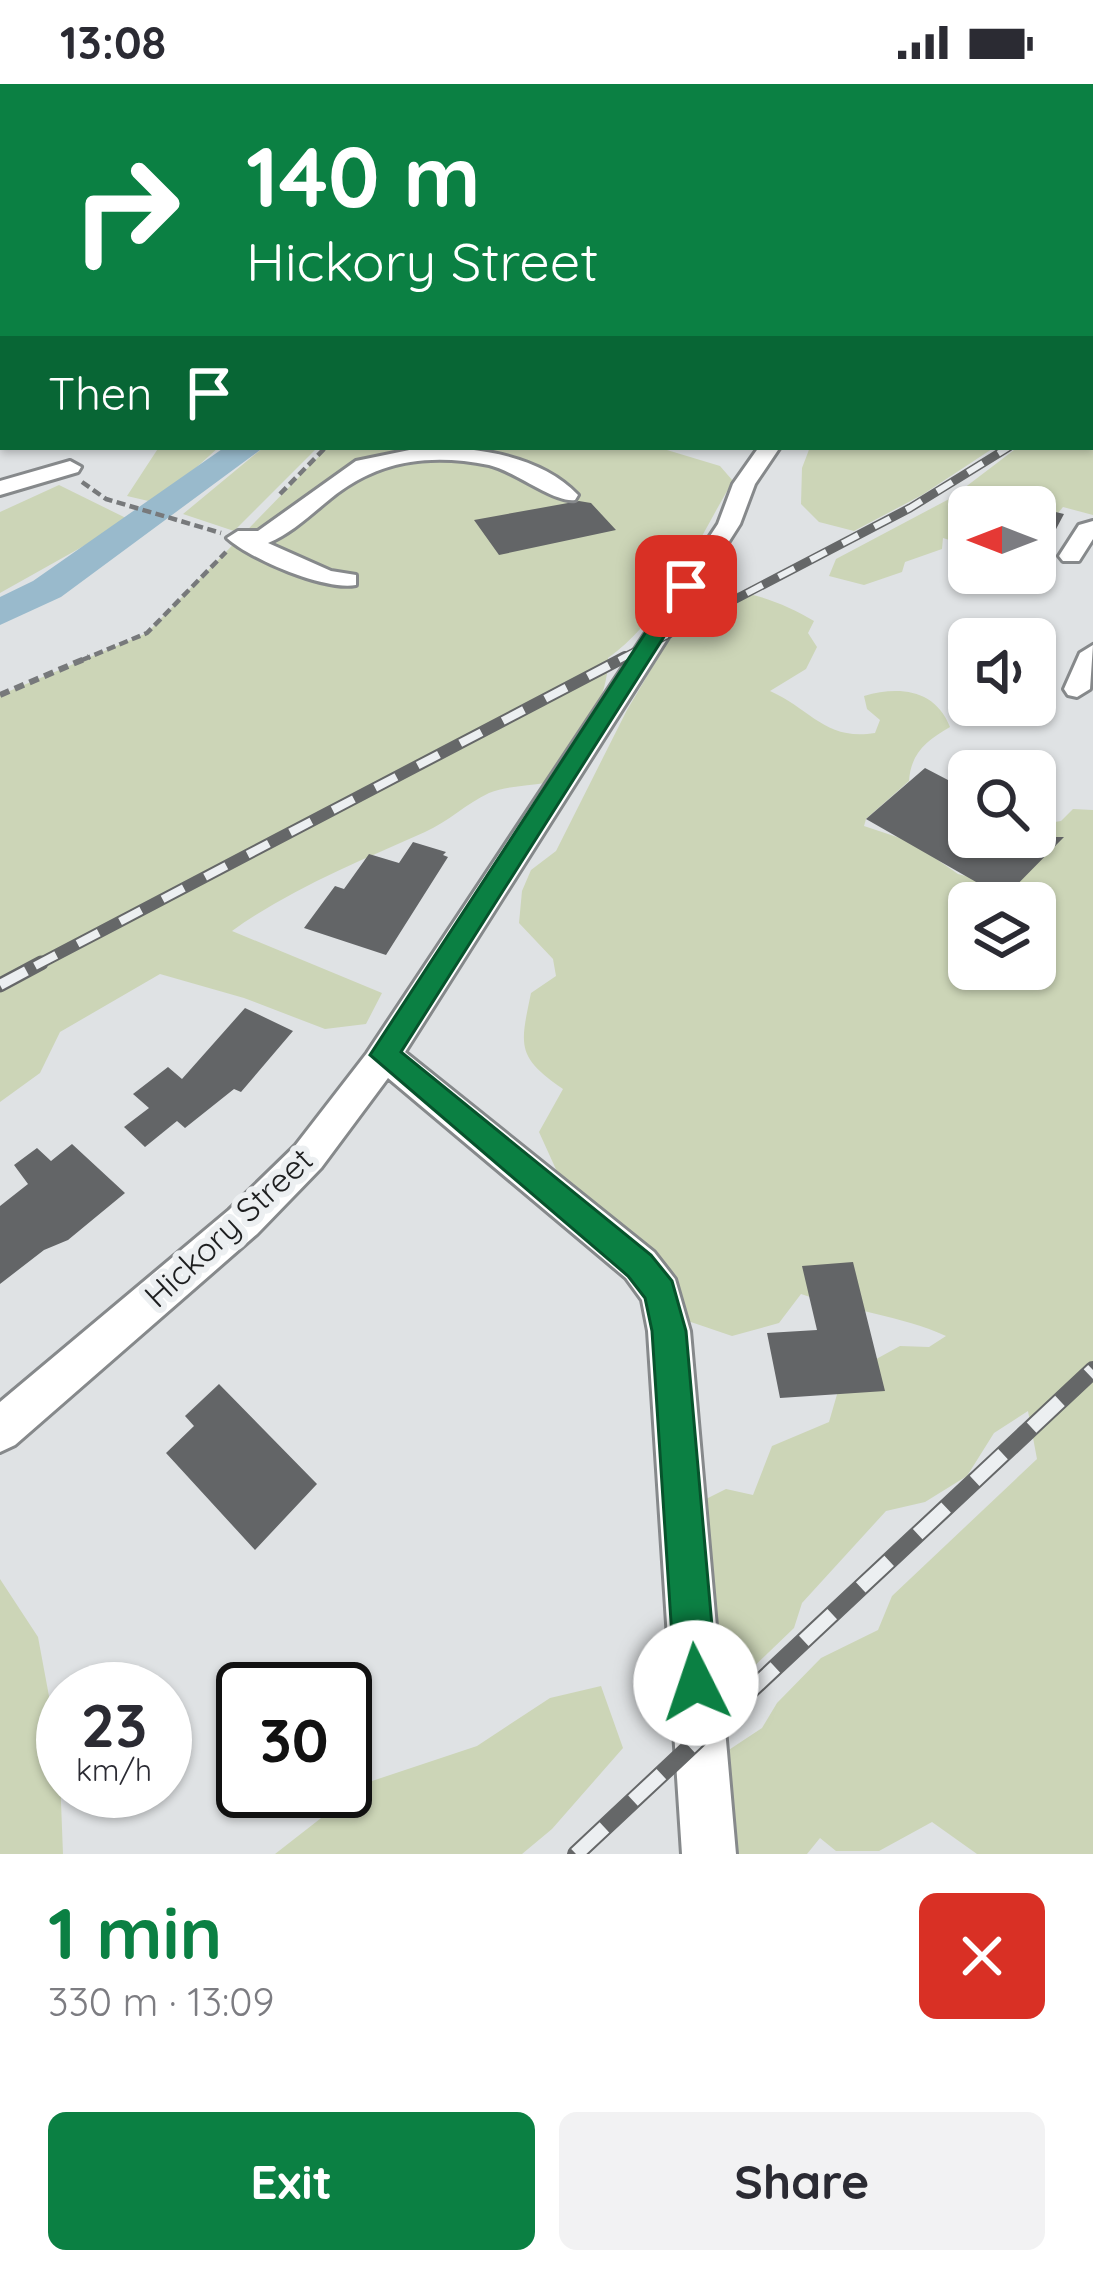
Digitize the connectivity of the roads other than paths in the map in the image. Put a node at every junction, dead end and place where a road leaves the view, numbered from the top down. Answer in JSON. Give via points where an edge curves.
{"nodes":[{"id":1,"x":58,"y":450,"type":"edge"},
{"id":2,"x":768,"y":450,"type":"edge"},
{"id":3,"x":0,"y":488,"type":"edge"},
{"id":4,"x":568,"y":495,"type":"dead end"},
{"id":5,"x":1093,"y":528,"type":"edge"},
{"id":6,"x":1071,"y":556,"type":"dead end"},
{"id":7,"x":348,"y":580,"type":"dead end"},
{"id":8,"x":1093,"y":653,"type":"edge"},
{"id":9,"x":1077,"y":689,"type":"dead end"},
{"id":10,"x":384,"y":1055,"type":"junction"},
{"id":11,"x":0,"y":1430,"type":"edge"},
{"id":12,"x":709,"y":1854,"type":"edge"}],
"edges":[{"from":1,"to":3,"type":"street","via":[[72,472]]},
{"from":2,"to":10,"type":"street","name":"Hickory Street","via":[[729,524]]},
{"from":4,"to":7,"type":"street","via":[[526,470],[485,460],[401,458],[365,465],[290,523],[243,540]]},
{"from":5,"to":6,"type":"street"},
{"from":8,"to":9,"type":"street"},
{"from":10,"to":11,"type":"street","name":"Hickory Street","via":[[308,1157],[243,1222]]},
{"from":10,"to":12,"type":"street","via":[[640,1265],[661,1292]]}]}
